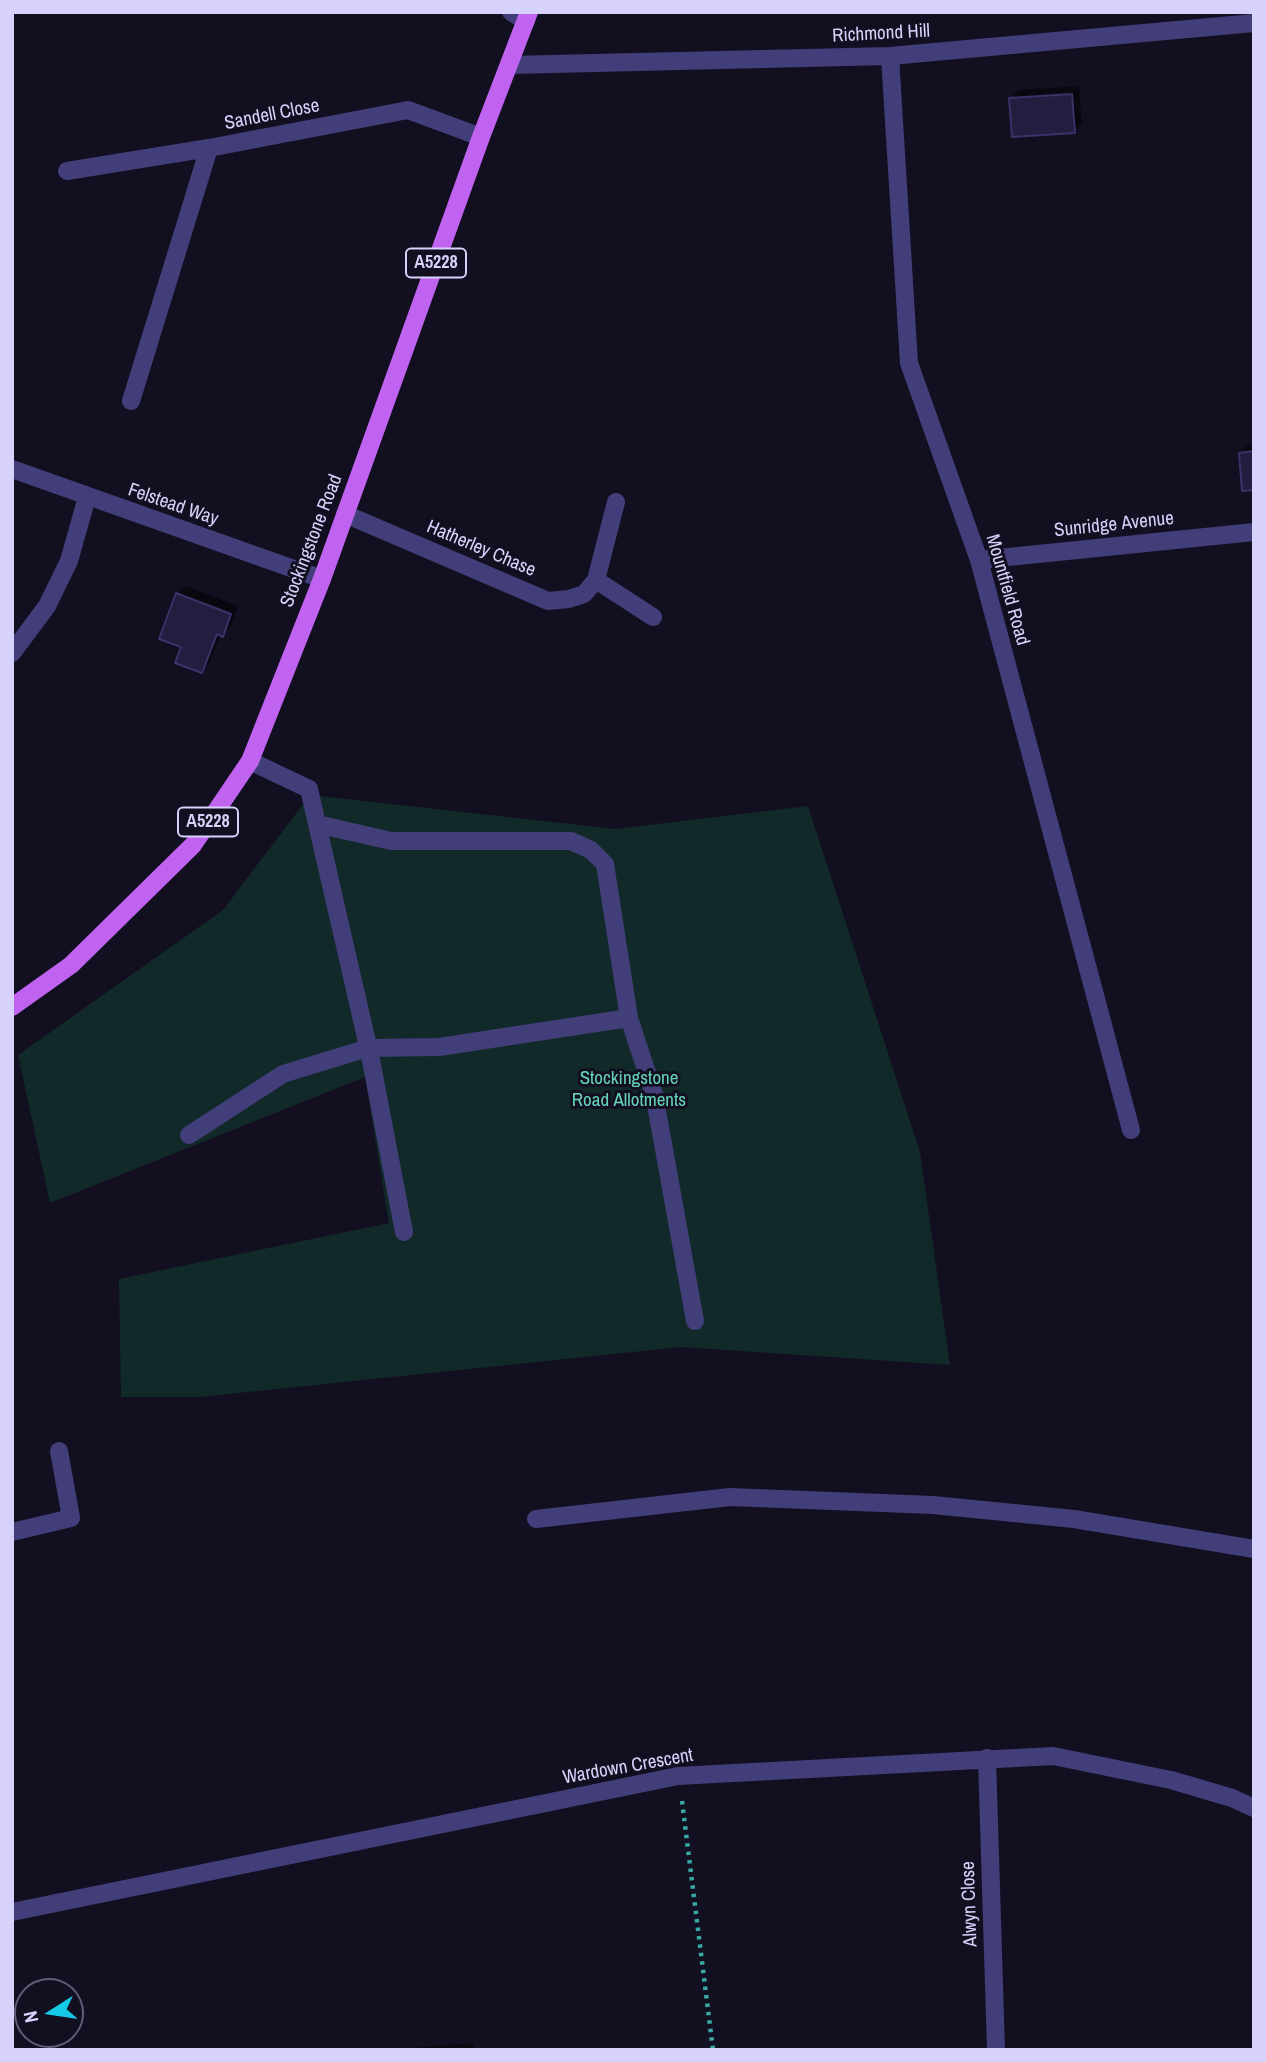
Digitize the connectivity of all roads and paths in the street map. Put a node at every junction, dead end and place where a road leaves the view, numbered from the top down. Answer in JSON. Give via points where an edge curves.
{"nodes":[{"id":1,"x":522,"y":15,"type":"edge"},
{"id":2,"x":1254,"y":23,"type":"edge"},
{"id":3,"x":890,"y":56,"type":"junction"},
{"id":4,"x":510,"y":65,"type":"junction"},
{"id":5,"x":481,"y":137,"type":"junction"},
{"id":6,"x":209,"y":148,"type":"junction"},
{"id":7,"x":67,"y":171,"type":"dead end"},
{"id":8,"x":131,"y":401,"type":"dead end"},
{"id":9,"x":12,"y":469,"type":"edge"},
{"id":10,"x":87,"y":497,"type":"junction"},
{"id":11,"x":616,"y":502,"type":"dead end"},
{"id":12,"x":345,"y":514,"type":"junction"},
{"id":13,"x":1254,"y":532,"type":"edge"},
{"id":14,"x":979,"y":561,"type":"junction"},
{"id":15,"x":322,"y":579,"type":"junction"},
{"id":16,"x":596,"y":580,"type":"junction"},
{"id":17,"x":653,"y":617,"type":"dead end"},
{"id":18,"x":12,"y":653,"type":"edge"},
{"id":19,"x":250,"y":761,"type":"junction"},
{"id":20,"x":317,"y":824,"type":"junction"},
{"id":21,"x":12,"y":1006,"type":"edge"},
{"id":22,"x":629,"y":1018,"type":"junction"},
{"id":23,"x":368,"y":1048,"type":"junction"},
{"id":24,"x":1131,"y":1130,"type":"dead end"},
{"id":25,"x":189,"y":1135,"type":"dead end"},
{"id":26,"x":404,"y":1232,"type":"dead end"},
{"id":27,"x":695,"y":1321,"type":"dead end"},
{"id":28,"x":59,"y":1451,"type":"dead end"},
{"id":29,"x":536,"y":1519,"type":"dead end"},
{"id":30,"x":12,"y":1532,"type":"edge"},
{"id":31,"x":1254,"y":1549,"type":"edge"},
{"id":32,"x":987,"y":1758,"type":"junction"},
{"id":33,"x":678,"y":1776,"type":"junction"},
{"id":34,"x":1254,"y":1808,"type":"edge"},
{"id":35,"x":12,"y":1912,"type":"edge"},
{"id":36,"x":713,"y":2050,"type":"edge"},
{"id":37,"x":996,"y":2050,"type":"edge"}],
"edges":[{"from":1,"to":4,"type":"main road","name":"Stockingstone Road","number":"A5228"},
{"from":2,"to":3,"type":"street","name":"Richmond Hill"},
{"from":3,"to":4,"type":"street","name":"Richmond Hill"},
{"from":3,"to":14,"type":"street","name":"Mountfield Road","via":[[909,363]]},
{"from":4,"to":5,"type":"main road","name":"Stockingstone Road","number":"A5228"},
{"from":5,"to":6,"type":"street","name":"Sandell Close","via":[[408,110]]},
{"from":5,"to":12,"type":"main road","name":"Stockingstone Road","number":"A5228"},
{"from":6,"to":7,"type":"street","name":"Sandell Close"},
{"from":6,"to":8,"type":"street"},
{"from":9,"to":10,"type":"street","name":"Felstead Way"},
{"from":10,"to":15,"type":"street","name":"Felstead Way"},
{"from":10,"to":18,"type":"street","via":[[69,561],[47,606]]},
{"from":11,"to":16,"type":"street"},
{"from":12,"to":15,"type":"main road","name":"Stockingstone Road","number":"A5228"},
{"from":12,"to":16,"type":"street","name":"Hatherley Chase","via":[[548,601],[584,594]]},
{"from":13,"to":14,"type":"street","name":"Sunridge Avenue"},
{"from":14,"to":24,"type":"street","name":"Mountfield Road"},
{"from":15,"to":19,"type":"main road","name":"Stockingstone Road","number":"A5228"},
{"from":16,"to":17,"type":"street"},
{"from":19,"to":20,"type":"street","via":[[309,789]]},
{"from":19,"to":21,"type":"main road","name":"Stockingstone Road","number":"A5228","via":[[193,845],[71,965]]},
{"from":20,"to":22,"type":"street","via":[[391,841],[571,841],[590,850],[605,864]]},
{"from":20,"to":23,"type":"street"},
{"from":22,"to":23,"type":"street","via":[[439,1047]]},
{"from":22,"to":27,"type":"street","via":[[654,1094]]},
{"from":23,"to":25,"type":"street","via":[[283,1074]]},
{"from":23,"to":26,"type":"street"},
{"from":28,"to":30,"type":"street","via":[[71,1518]]},
{"from":29,"to":31,"type":"street","via":[[730,1497],[757,1498],[933,1506],[1074,1519]]},
{"from":32,"to":33,"type":"street","name":"Wardown Crescent"},
{"from":32,"to":34,"type":"street","name":"Wardown Crescent","via":[[1053,1756],[1171,1780]]},
{"from":32,"to":37,"type":"street","name":"Alwyn Close"},
{"from":33,"to":35,"type":"street","name":"Wardown Crescent"},
{"from":33,"to":36,"type":"path"}]}
